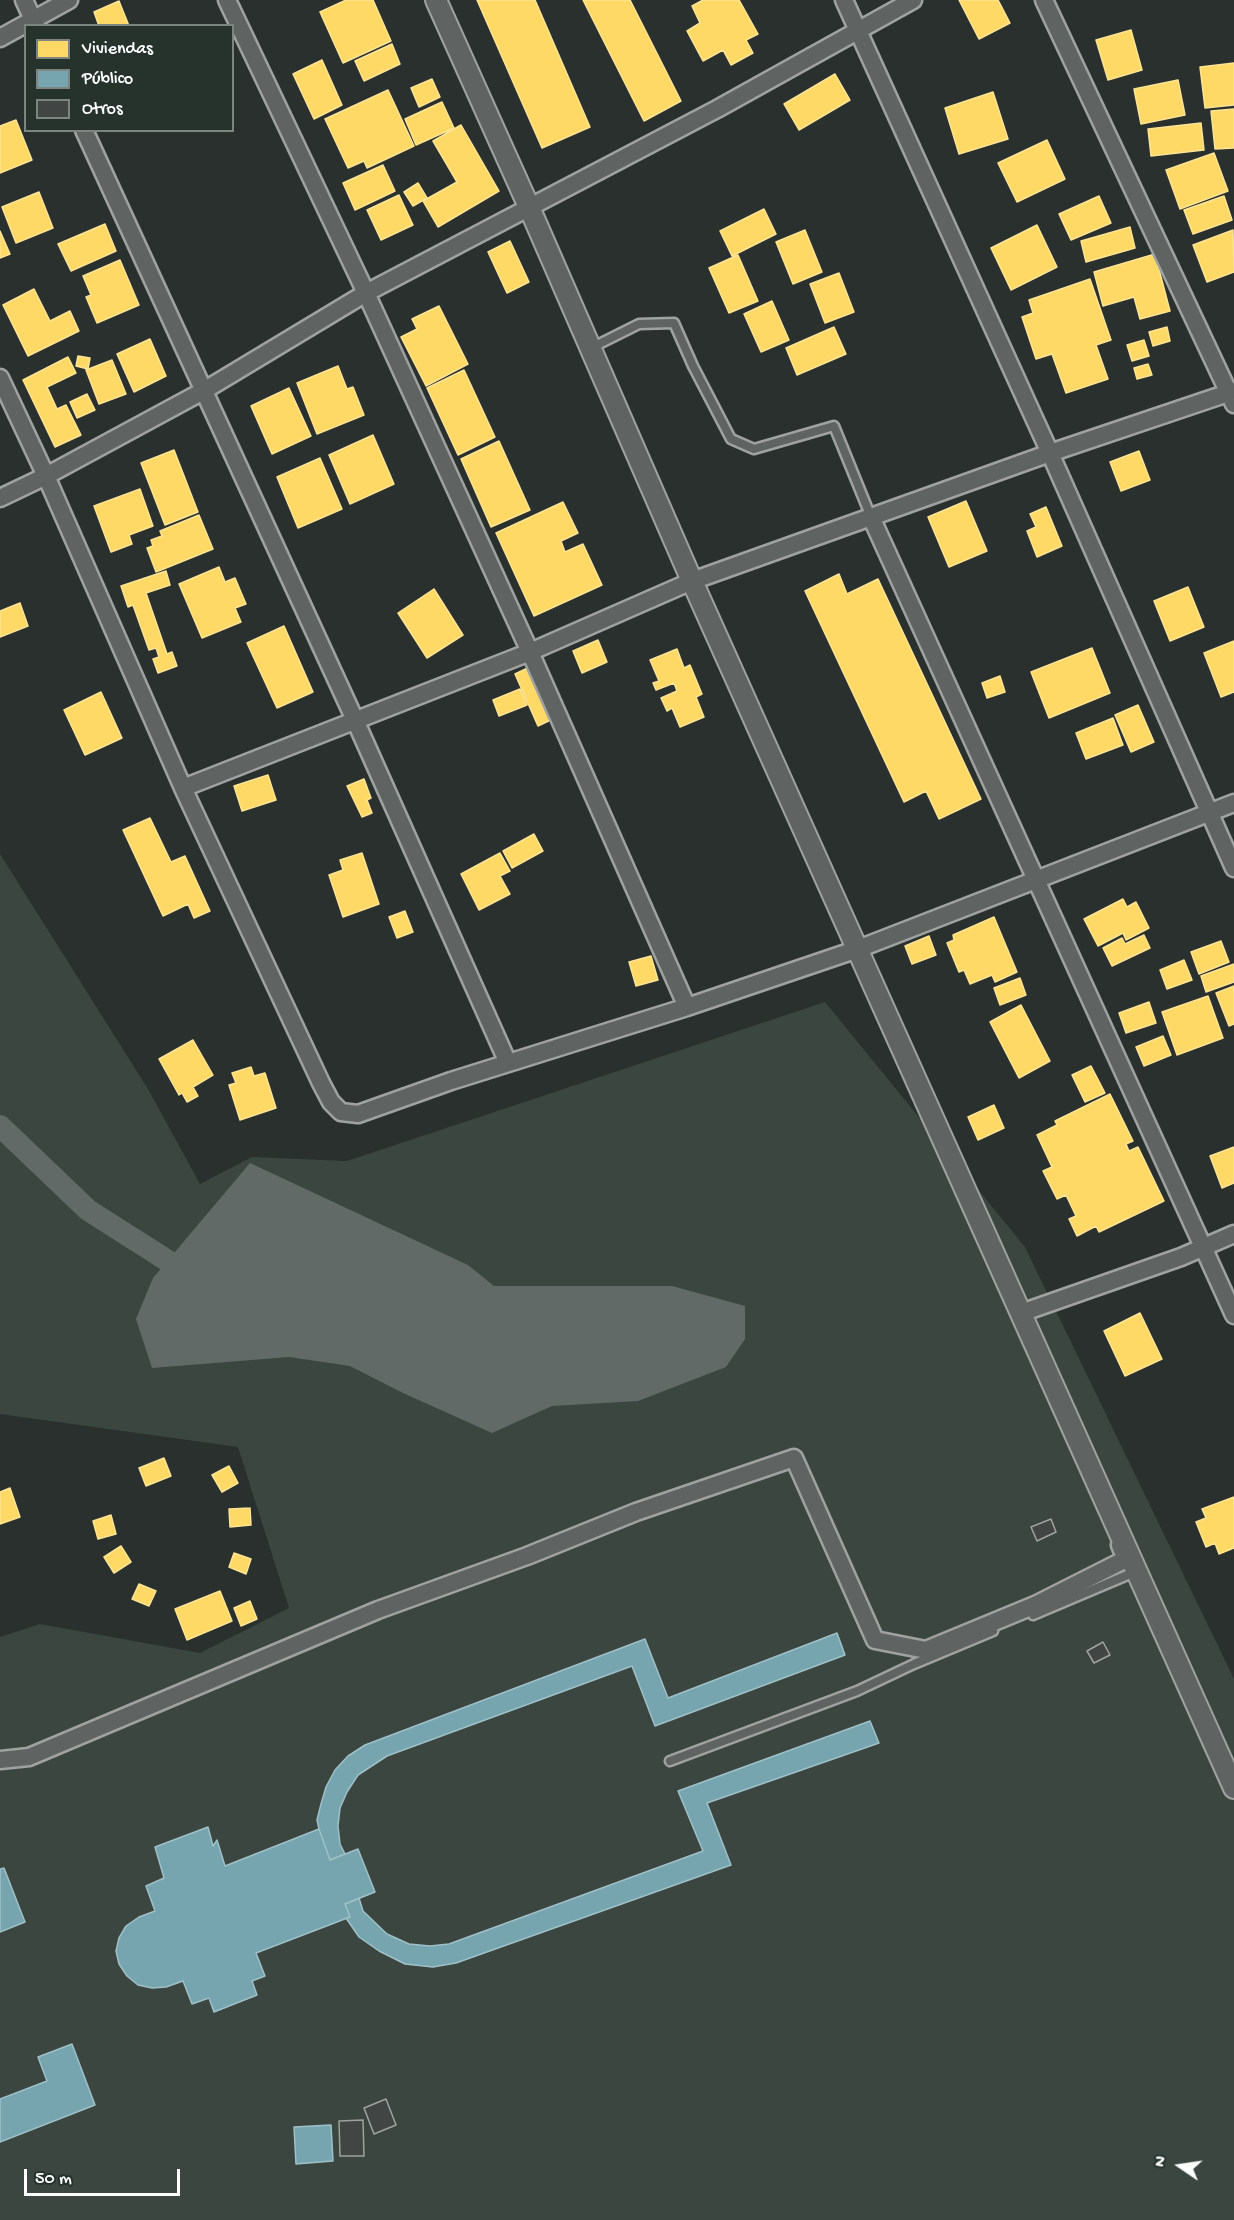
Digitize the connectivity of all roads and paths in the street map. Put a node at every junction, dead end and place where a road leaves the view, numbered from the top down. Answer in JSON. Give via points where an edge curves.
{"nodes":[{"id":1,"x":24,"y":0,"type":"edge"},
{"id":2,"x":69,"y":0,"type":"edge"},
{"id":3,"x":226,"y":0,"type":"edge"},
{"id":4,"x":436,"y":0,"type":"edge"},
{"id":5,"x":844,"y":0,"type":"edge"},
{"id":6,"x":913,"y":0,"type":"edge"},
{"id":7,"x":1044,"y":0,"type":"edge"},
{"id":8,"x":34,"y":23,"type":"edge"},
{"id":9,"x":24,"y":27,"type":"edge"},
{"id":10,"x":858,"y":31,"type":"junction"},
{"id":11,"x":0,"y":38,"type":"edge"},
{"id":12,"x":85,"y":132,"type":"edge"},
{"id":13,"x":529,"y":207,"type":"junction"},
{"id":14,"x":366,"y":294,"type":"junction"},
{"id":15,"x":591,"y":348,"type":"junction"},
{"id":16,"x":0,"y":378,"type":"edge"},
{"id":17,"x":205,"y":390,"type":"junction"},
{"id":18,"x":1232,"y":396,"type":"edge"},
{"id":19,"x":1050,"y":453,"type":"junction"},
{"id":20,"x":46,"y":476,"type":"junction"},
{"id":21,"x":0,"y":498,"type":"edge"},
{"id":22,"x":871,"y":517,"type":"junction"},
{"id":23,"x":692,"y":580,"type":"junction"},
{"id":24,"x":530,"y":652,"type":"junction"},
{"id":25,"x":355,"y":720,"type":"junction"},
{"id":26,"x":183,"y":788,"type":"junction"},
{"id":27,"x":1234,"y":803,"type":"edge"},
{"id":28,"x":1209,"y":813,"type":"junction"},
{"id":29,"x":1234,"y":868,"type":"edge"},
{"id":30,"x":1037,"y":880,"type":"junction"},
{"id":31,"x":858,"y":949,"type":"junction"},
{"id":32,"x":687,"y":1007,"type":"junction"},
{"id":33,"x":508,"y":1063,"type":"junction"},
{"id":34,"x":981,"y":1222,"type":"junction"},
{"id":35,"x":1234,"y":1234,"type":"edge"},
{"id":36,"x":1203,"y":1247,"type":"junction"},
{"id":37,"x":1022,"y":1313,"type":"junction"},
{"id":38,"x":1234,"y":1315,"type":"edge"},
{"id":39,"x":1137,"y":1571,"type":"junction"},
{"id":40,"x":0,"y":1760,"type":"edge"},
{"id":41,"x":670,"y":1761,"type":"dead end"},
{"id":42,"x":1234,"y":1788,"type":"edge"}],
"edges":[{"from":1,"to":8,"type":"street"},
{"from":2,"to":8,"type":"street"},
{"from":3,"to":14,"type":"street"},
{"from":4,"to":13,"type":"street"},
{"from":5,"to":10,"type":"street"},
{"from":6,"to":10,"type":"street"},
{"from":7,"to":18,"type":"street"},
{"from":9,"to":11,"type":"street"},
{"from":10,"to":13,"type":"street"},
{"from":10,"to":19,"type":"street"},
{"from":12,"to":17,"type":"street"},
{"from":13,"to":14,"type":"street"},
{"from":13,"to":15,"type":"street"},
{"from":14,"to":17,"type":"street"},
{"from":14,"to":24,"type":"street"},
{"from":15,"to":22,"type":"lane","via":[[639,324],[674,323],[731,439],[754,449],[834,426]]},
{"from":15,"to":23,"type":"street"},
{"from":16,"to":20,"type":"street"},
{"from":17,"to":20,"type":"street"},
{"from":17,"to":25,"type":"street"},
{"from":18,"to":19,"type":"street"},
{"from":19,"to":22,"type":"street"},
{"from":19,"to":28,"type":"street"},
{"from":20,"to":21,"type":"street"},
{"from":20,"to":26,"type":"street"},
{"from":22,"to":23,"type":"street"},
{"from":22,"to":30,"type":"street"},
{"from":23,"to":24,"type":"street"},
{"from":23,"to":31,"type":"street"},
{"from":24,"to":25,"type":"street"},
{"from":24,"to":32,"type":"street"},
{"from":25,"to":26,"type":"street"},
{"from":25,"to":33,"type":"street"},
{"from":26,"to":33,"type":"street","via":[[321,1083],[341,1112],[358,1114]]},
{"from":27,"to":28,"type":"street"},
{"from":28,"to":29,"type":"street"},
{"from":28,"to":30,"type":"street"},
{"from":30,"to":31,"type":"street"},
{"from":30,"to":36,"type":"street"},
{"from":31,"to":32,"type":"street"},
{"from":31,"to":34,"type":"street"},
{"from":32,"to":33,"type":"street"},
{"from":34,"to":37,"type":"street"},
{"from":34,"to":40,"type":"street","via":[[1069,1437],[1126,1558],[1035,1605],[926,1650],[875,1640],[794,1458],[636,1512],[378,1610],[28,1757]]},
{"from":35,"to":36,"type":"street"},
{"from":36,"to":37,"type":"street"},
{"from":36,"to":38,"type":"street"},
{"from":37,"to":39,"type":"street"},
{"from":39,"to":41,"type":"lane","via":[[857,1691]]},
{"from":39,"to":42,"type":"street"}]}
